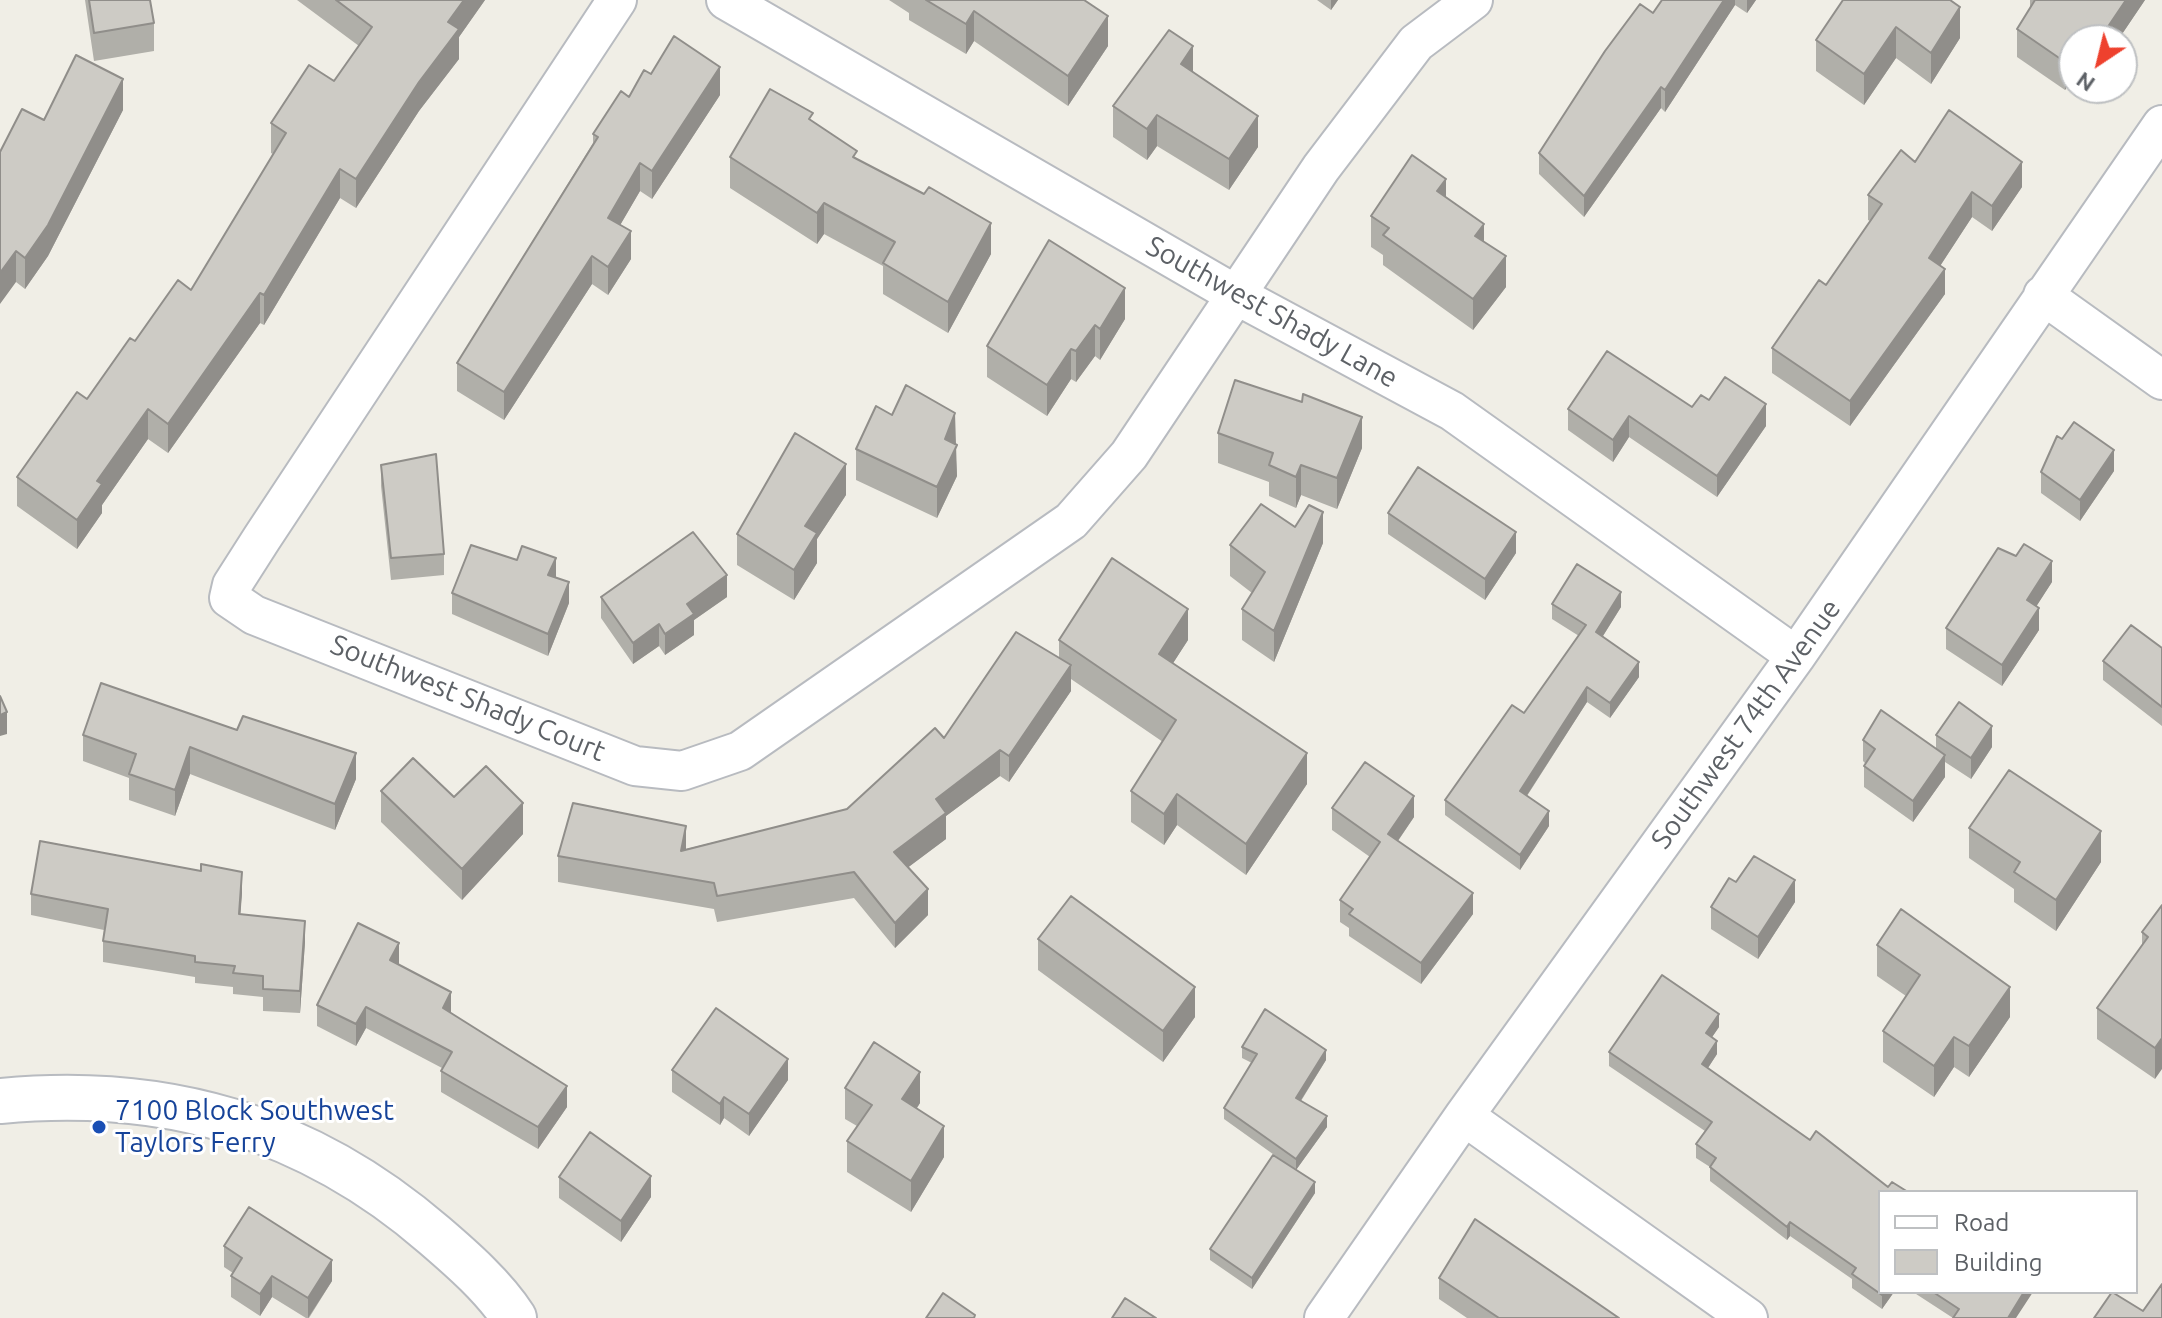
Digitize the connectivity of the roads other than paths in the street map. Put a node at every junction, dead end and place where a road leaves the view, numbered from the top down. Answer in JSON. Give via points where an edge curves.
{"nodes":[{"id":1,"x":617,"y":0,"type":"edge"},
{"id":2,"x":726,"y":0,"type":"edge"},
{"id":3,"x":1473,"y":0,"type":"edge"},
{"id":4,"x":2162,"y":125,"type":"edge"},
{"id":5,"x":2043,"y":295,"type":"junction"},
{"id":6,"x":1238,"y":296,"type":"junction"},
{"id":7,"x":2162,"y":380,"type":"edge"},
{"id":8,"x":1796,"y":656,"type":"junction"},
{"id":9,"x":0,"y":1101,"type":"edge"},
{"id":10,"x":1464,"y":1116,"type":"junction"},
{"id":11,"x":514,"y":1318,"type":"edge"},
{"id":12,"x":1324,"y":1318,"type":"edge"},
{"id":13,"x":1748,"y":1318,"type":"edge"}],
"edges":[{"from":1,"to":6,"type":"street","name":"Southwest Shady Court","via":[[232,585],[229,598],[239,607],[635,766],[682,771],[740,751],[1071,521],[1129,455]]},
{"from":2,"to":6,"type":"street","name":"Southwest Shady Lane"},
{"from":3,"to":6,"type":"street","via":[[1416,43],[1321,168]]},
{"from":4,"to":5,"type":"street","name":"Southwest 74th Avenue"},
{"from":5,"to":7,"type":"street"},
{"from":5,"to":8,"type":"street","name":"Southwest 74th Avenue"},
{"from":6,"to":8,"type":"street","name":"Southwest Shady Lane","via":[[1452,411]]},
{"from":8,"to":10,"type":"street","name":"Southwest 74th Avenue"},
{"from":9,"to":11,"type":"street","via":[[69,1095],[139,1099],[206,1111],[271,1133],[354,1173],[403,1208],[456,1254]]},
{"from":10,"to":12,"type":"street","name":"Southwest 74th Avenue"},
{"from":10,"to":13,"type":"street"}]}
